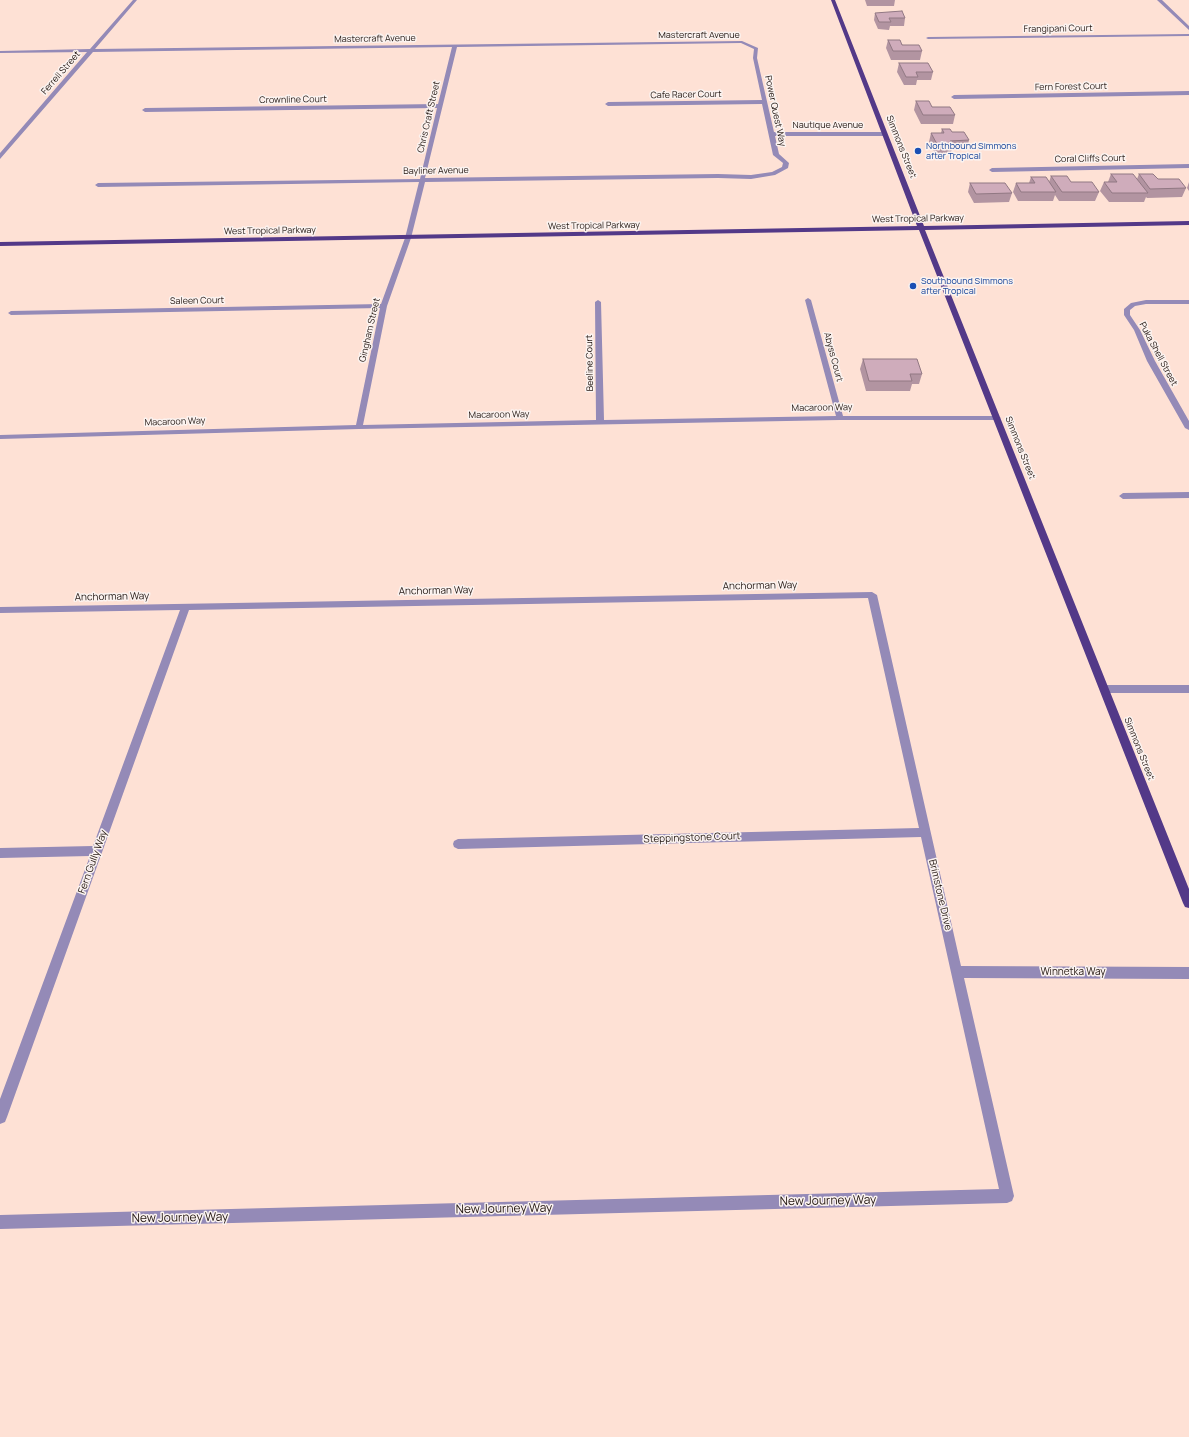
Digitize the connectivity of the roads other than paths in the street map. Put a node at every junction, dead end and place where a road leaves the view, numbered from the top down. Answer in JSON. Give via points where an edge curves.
{"nodes":[{"id":1,"x":134,"y":0,"type":"edge"},
{"id":2,"x":833,"y":0,"type":"edge"},
{"id":3,"x":1159,"y":0,"type":"edge"},
{"id":4,"x":1189,"y":29,"type":"edge"},
{"id":5,"x":1189,"y":35,"type":"edge"},
{"id":6,"x":928,"y":38,"type":"dead end"},
{"id":7,"x":749,"y":44,"type":"joint"},
{"id":8,"x":455,"y":46,"type":"junction"},
{"id":9,"x":92,"y":50,"type":"junction"},
{"id":10,"x":0,"y":52,"type":"edge"},
{"id":11,"x":1189,"y":93,"type":"edge"},
{"id":12,"x":954,"y":97,"type":"dead end"},
{"id":13,"x":765,"y":102,"type":"junction"},
{"id":14,"x":608,"y":104,"type":"dead end"},
{"id":15,"x":440,"y":106,"type":"junction"},
{"id":16,"x":145,"y":110,"type":"dead end"},
{"id":17,"x":772,"y":134,"type":"junction"},
{"id":18,"x":884,"y":134,"type":"junction"},
{"id":19,"x":0,"y":157,"type":"edge"},
{"id":20,"x":1189,"y":166,"type":"edge"},
{"id":21,"x":992,"y":170,"type":"dead end"},
{"id":22,"x":773,"y":174,"type":"joint"},
{"id":23,"x":423,"y":180,"type":"junction"},
{"id":24,"x":98,"y":185,"type":"dead end"},
{"id":25,"x":1189,"y":223,"type":"edge"},
{"id":26,"x":922,"y":228,"type":"junction"},
{"id":27,"x":408,"y":238,"type":"junction"},
{"id":28,"x":0,"y":244,"type":"edge"},
{"id":29,"x":808,"y":300,"type":"dead end"},
{"id":30,"x":598,"y":302,"type":"dead end"},
{"id":31,"x":1189,"y":302,"type":"edge"},
{"id":32,"x":384,"y":306,"type":"junction"},
{"id":33,"x":11,"y":313,"type":"dead end"},
{"id":34,"x":840,"y":418,"type":"junction"},
{"id":35,"x":997,"y":418,"type":"junction"},
{"id":36,"x":600,"y":423,"type":"junction"},
{"id":37,"x":359,"y":428,"type":"junction"},
{"id":38,"x":1189,"y":428,"type":"edge"},
{"id":39,"x":0,"y":437,"type":"edge"},
{"id":40,"x":1189,"y":495,"type":"edge"},
{"id":41,"x":1123,"y":496,"type":"dead end"},
{"id":42,"x":872,"y":595,"type":"joint"},
{"id":43,"x":186,"y":607,"type":"junction"},
{"id":44,"x":0,"y":610,"type":"edge"},
{"id":45,"x":1105,"y":689,"type":"junction"},
{"id":46,"x":1189,"y":689,"type":"edge"},
{"id":47,"x":925,"y":832,"type":"junction"},
{"id":48,"x":458,"y":844,"type":"dead end"},
{"id":49,"x":97,"y":851,"type":"junction"},
{"id":50,"x":0,"y":852,"type":"edge"},
{"id":51,"x":1189,"y":903,"type":"edge"},
{"id":52,"x":957,"y":972,"type":"junction"},
{"id":53,"x":1189,"y":972,"type":"edge"},
{"id":54,"x":0,"y":1117,"type":"edge"},
{"id":55,"x":1007,"y":1196,"type":"joint"},
{"id":56,"x":0,"y":1222,"type":"edge"}],
"edges":[{"from":1,"to":9,"type":"street","name":"Ferrell Street"},
{"from":2,"to":18,"type":"main road","name":"Simmons Street"},
{"from":3,"to":4,"type":"street"},
{"from":5,"to":6,"type":"street","name":"Frangipani Court"},
{"from":7,"to":8,"type":"street","name":"Mastercraft Avenue","via":[[731,42]]},
{"from":7,"to":13,"type":"street","name":"Power Quest Way","via":[[756,48],[755,58]]},
{"from":8,"to":9,"type":"street","name":"Mastercraft Avenue"},
{"from":8,"to":15,"type":"street","name":"Chris Craft Street"},
{"from":9,"to":10,"type":"street","name":"Mastercraft Avenue"},
{"from":9,"to":19,"type":"street","name":"Ferrell Street"},
{"from":11,"to":12,"type":"street","name":"Fern Forest Court"},
{"from":13,"to":14,"type":"street","name":"Cafe Racer Court"},
{"from":13,"to":17,"type":"street","name":"Power Quest Way"},
{"from":15,"to":16,"type":"street","name":"Crownline Court"},
{"from":15,"to":23,"type":"street","name":"Chris Craft Street"},
{"from":17,"to":18,"type":"street","name":"Nautique Avenue"},
{"from":17,"to":22,"type":"street","name":"Power Quest Way","via":[[776,155],[786,164],[785,168]]},
{"from":18,"to":26,"type":"main road","name":"Simmons Street"},
{"from":20,"to":21,"type":"street","name":"Coral Cliffs Court"},
{"from":22,"to":23,"type":"street","name":"Bayliner Avenue","via":[[751,177]]},
{"from":23,"to":24,"type":"street","name":"Bayliner Avenue"},
{"from":23,"to":27,"type":"street","name":"Chris Craft Street"},
{"from":25,"to":26,"type":"main road","name":"West Tropical Parkway"},
{"from":26,"to":27,"type":"main road","name":"West Tropical Parkway"},
{"from":26,"to":35,"type":"main road","name":"Simmons Street"},
{"from":27,"to":28,"type":"main road","name":"West Tropical Parkway"},
{"from":27,"to":32,"type":"street","name":"Gingham Street"},
{"from":29,"to":34,"type":"street","name":"Abyss Court"},
{"from":30,"to":36,"type":"street","name":"Beeline Court"},
{"from":31,"to":38,"type":"street","name":"Puka Shell Street","via":[[1146,302],[1133,304],[1127,308],[1127,315]]},
{"from":32,"to":33,"type":"street","name":"Saleen Court"},
{"from":32,"to":37,"type":"street","name":"Gingham Street"},
{"from":34,"to":35,"type":"street","name":"Macaroon Way"},
{"from":34,"to":36,"type":"street","name":"Macaroon Way"},
{"from":35,"to":45,"type":"main road","name":"Simmons Street"},
{"from":36,"to":37,"type":"street","name":"Macaroon Way"},
{"from":37,"to":39,"type":"street","name":"Macaroon Way"},
{"from":40,"to":41,"type":"street"},
{"from":42,"to":43,"type":"street","name":"Anchorman Way"},
{"from":42,"to":47,"type":"street","name":"Brimstone Drive"},
{"from":43,"to":44,"type":"street","name":"Anchorman Way"},
{"from":43,"to":49,"type":"street","name":"Fern Gully Way"},
{"from":45,"to":46,"type":"street"},
{"from":45,"to":51,"type":"main road","name":"Simmons Street"},
{"from":47,"to":48,"type":"street","name":"Steppingstone Court"},
{"from":47,"to":52,"type":"street","name":"Brimstone Drive"},
{"from":49,"to":50,"type":"street"},
{"from":49,"to":54,"type":"street","name":"Fern Gully Way"},
{"from":52,"to":53,"type":"street","name":"Winnetka Way"},
{"from":52,"to":55,"type":"street","name":"Brimstone Drive"},
{"from":55,"to":56,"type":"street","name":"New Journey Way"}]}
